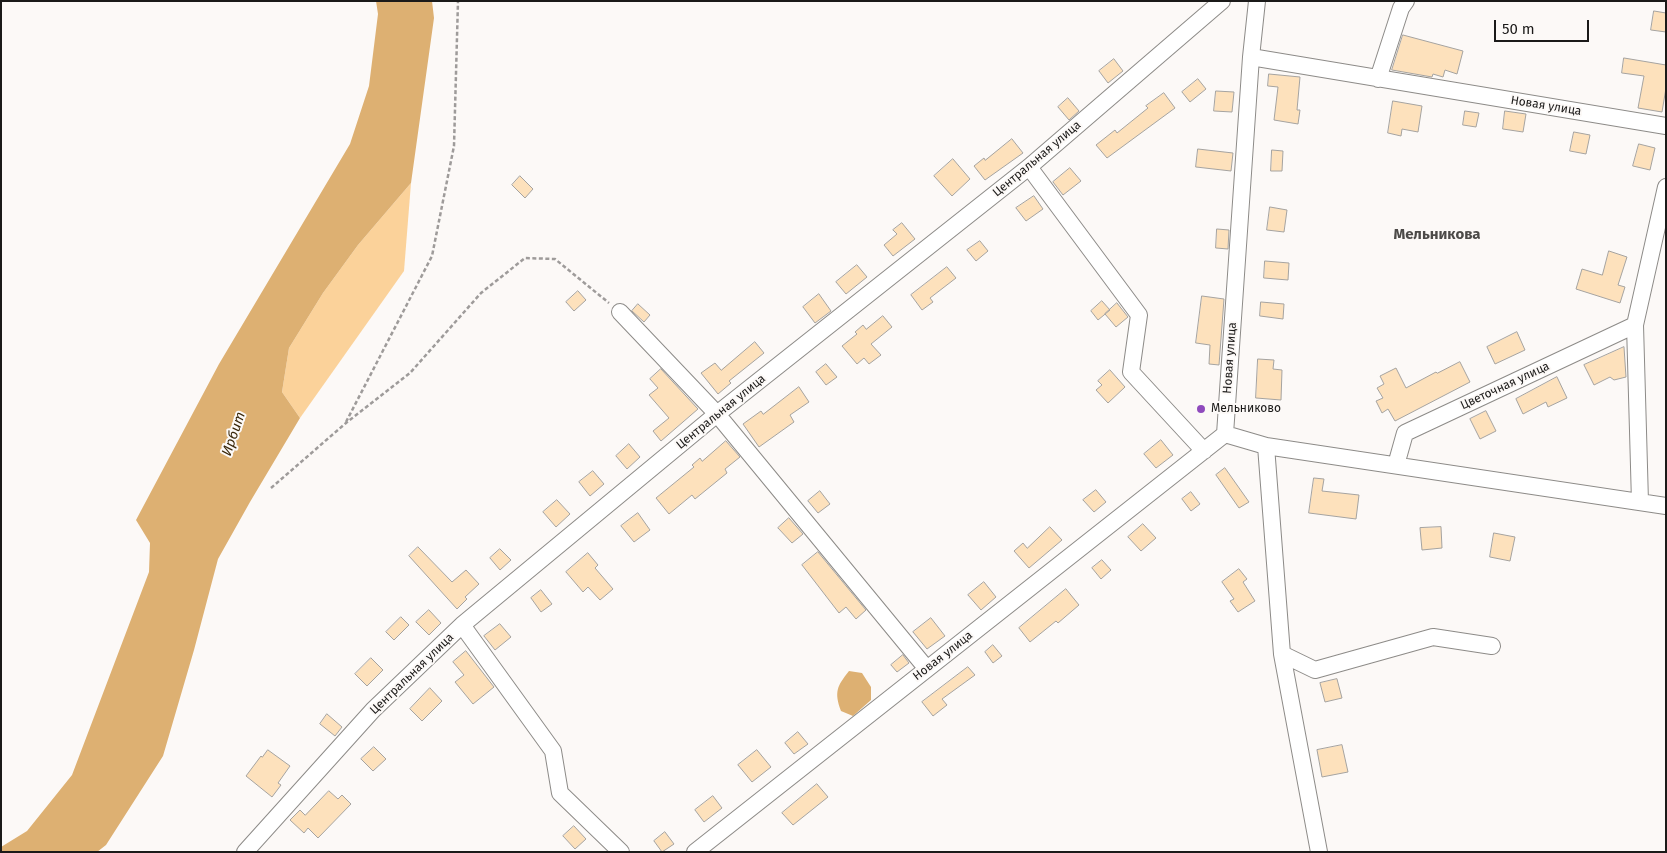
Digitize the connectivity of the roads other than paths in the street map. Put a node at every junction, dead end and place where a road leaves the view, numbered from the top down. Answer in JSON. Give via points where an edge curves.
{"nodes":[{"id":1,"x":1222,"y":1,"type":"edge"},
{"id":2,"x":1257,"y":1,"type":"edge"},
{"id":3,"x":1406,"y":1,"type":"edge"},
{"id":4,"x":1252,"y":57,"type":"junction"},
{"id":5,"x":1378,"y":79,"type":"junction"},
{"id":6,"x":1666,"y":126,"type":"edge"},
{"id":7,"x":1029,"y":167,"type":"junction"},
{"id":8,"x":1666,"y":187,"type":"edge"},
{"id":9,"x":1666,"y":240,"type":"edge"},
{"id":10,"x":1651,"y":253,"type":"junction"},
{"id":11,"x":620,"y":312,"type":"road end"},
{"id":12,"x":1635,"y":325,"type":"junction"},
{"id":13,"x":717,"y":414,"type":"junction"},
{"id":14,"x":1225,"y":434,"type":"junction"},
{"id":15,"x":1266,"y":446,"type":"junction"},
{"id":16,"x":1204,"y":451,"type":"junction"},
{"id":17,"x":1396,"y":465,"type":"junction"},
{"id":18,"x":1640,"y":502,"type":"junction"},
{"id":19,"x":1666,"y":506,"type":"edge"},
{"id":20,"x":462,"y":625,"type":"junction"},
{"id":21,"x":1492,"y":646,"type":"dead end"},
{"id":22,"x":1282,"y":654,"type":"junction"},
{"id":23,"x":927,"y":669,"type":"junction"},
{"id":24,"x":245,"y":852,"type":"edge"},
{"id":25,"x":622,"y":852,"type":"edge"},
{"id":26,"x":695,"y":852,"type":"edge"},
{"id":27,"x":1319,"y":852,"type":"edge"}],
"edges":[{"from":1,"to":7,"type":"street","name":"Центральная улица"},
{"from":2,"to":4,"type":"street"},
{"from":3,"to":5,"type":"street"},
{"from":4,"to":5,"type":"street","name":"Новая улица"},
{"from":4,"to":14,"type":"street","name":"Новая улица"},
{"from":5,"to":6,"type":"street","name":"Новая улица"},
{"from":7,"to":13,"type":"street","name":"Центральная улица"},
{"from":7,"to":16,"type":"street","via":[[1139,315],[1131,372]]},
{"from":8,"to":10,"type":"street"},
{"from":9,"to":10,"type":"street"},
{"from":10,"to":12,"type":"street"},
{"from":11,"to":13,"type":"street"},
{"from":12,"to":17,"type":"street","name":"Цветочная улица","via":[[1404,433]]},
{"from":12,"to":18,"type":"street"},
{"from":13,"to":20,"type":"street","name":"Центральная улица"},
{"from":13,"to":23,"type":"street"},
{"from":14,"to":15,"type":"street"},
{"from":14,"to":16,"type":"street","name":"Новая улица"},
{"from":15,"to":17,"type":"street"},
{"from":15,"to":22,"type":"street"},
{"from":16,"to":23,"type":"street","name":"Новая улица"},
{"from":17,"to":18,"type":"street"},
{"from":18,"to":19,"type":"street"},
{"from":20,"to":24,"type":"street","name":"Центральная улица","via":[[374,710]]},
{"from":20,"to":25,"type":"street","via":[[553,751],[560,793]]},
{"from":21,"to":22,"type":"street","via":[[1433,637],[1315,670]]},
{"from":22,"to":27,"type":"street"},
{"from":23,"to":26,"type":"street","name":"Новая улица"}]}
